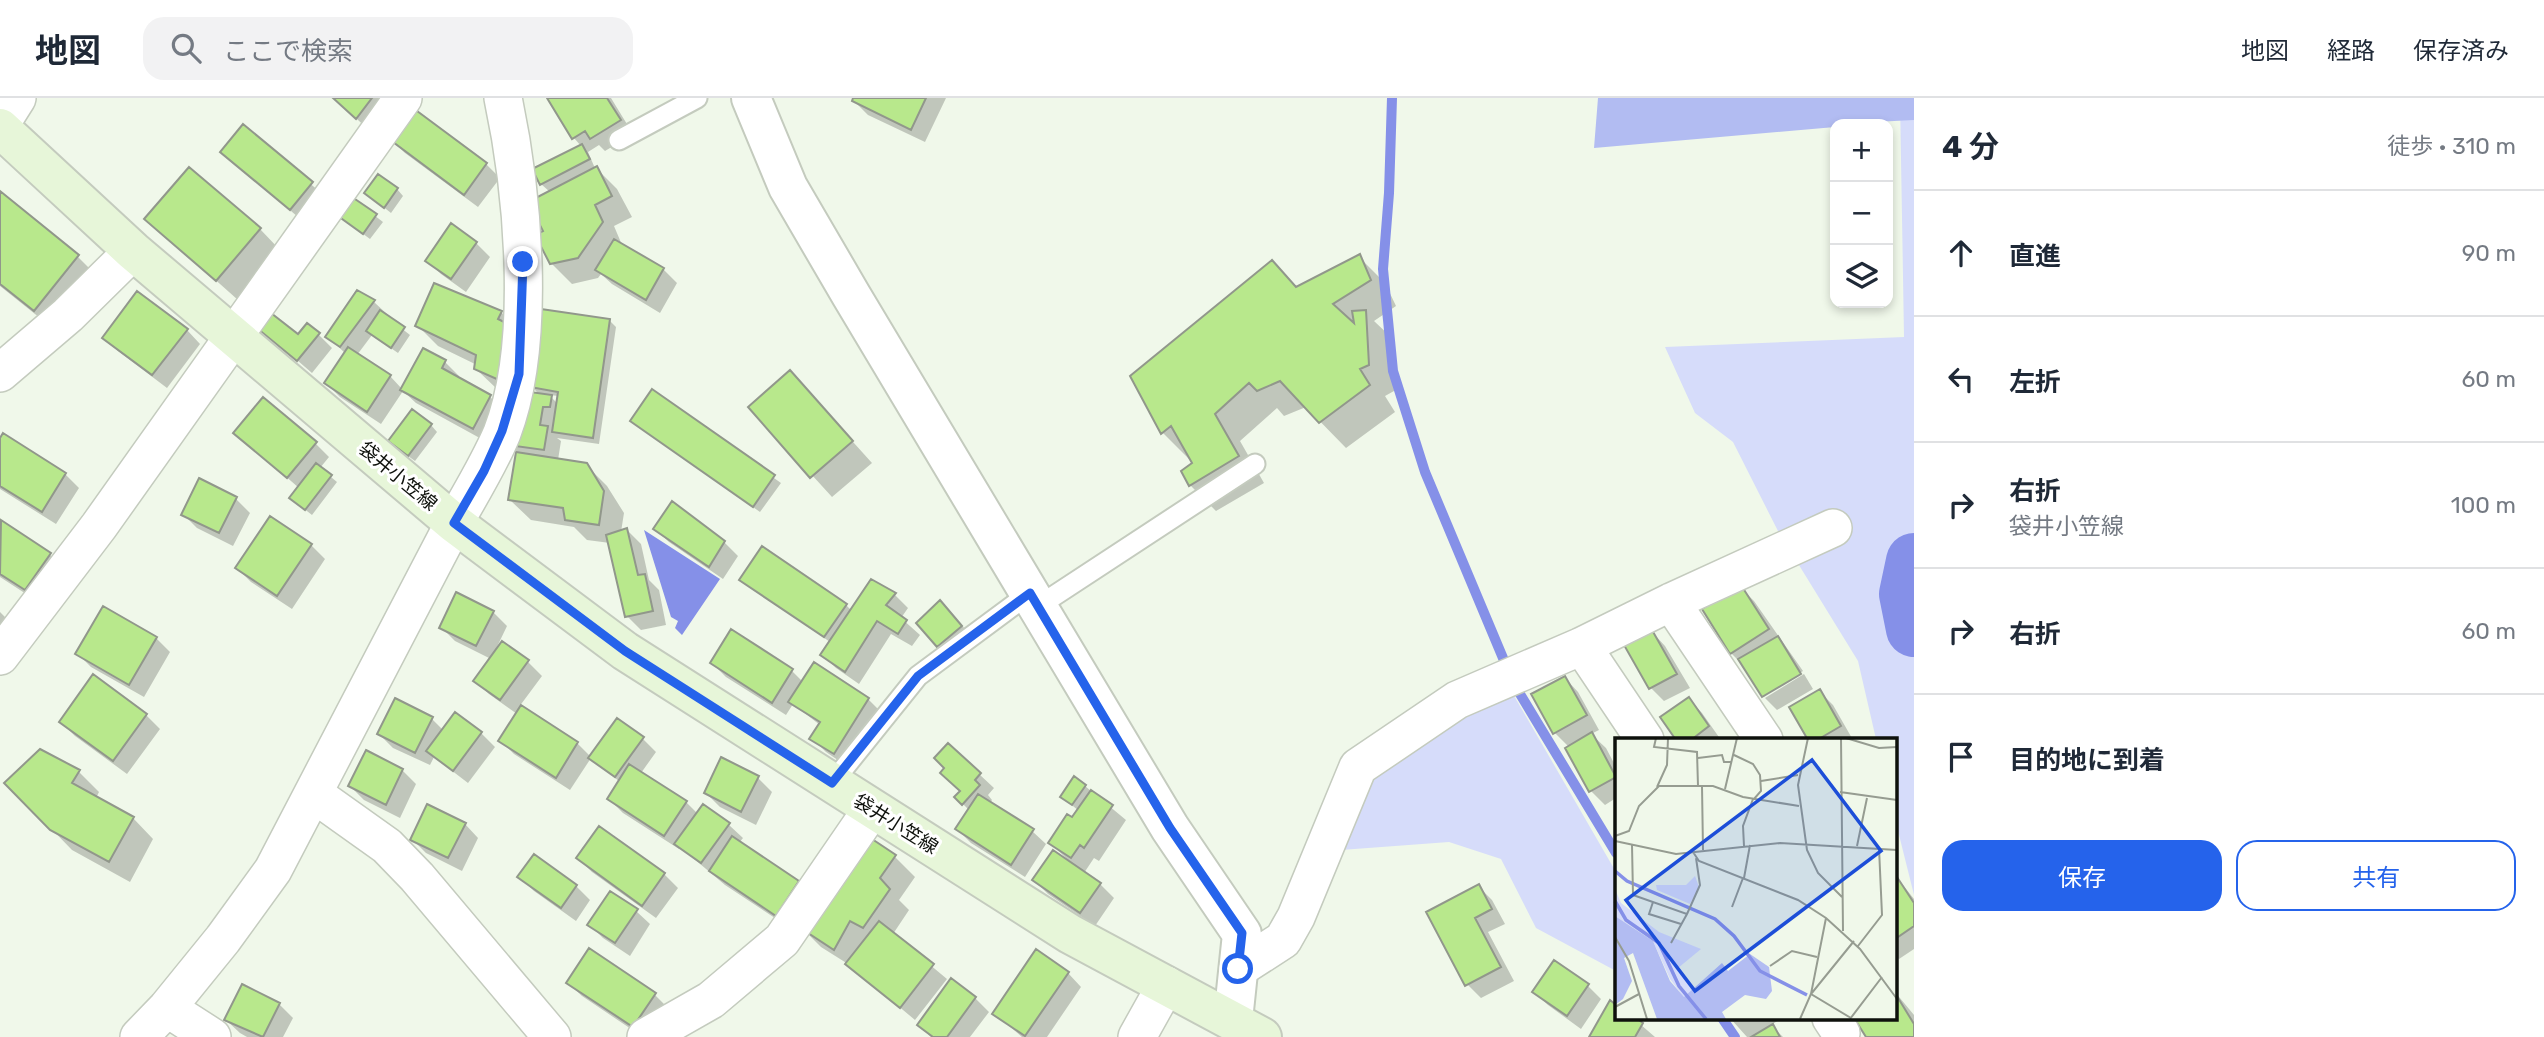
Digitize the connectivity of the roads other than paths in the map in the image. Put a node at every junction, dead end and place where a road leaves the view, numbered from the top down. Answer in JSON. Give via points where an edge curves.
{"nodes":[{"id":1,"x":17,"y":98,"type":"edge"},
{"id":2,"x":402,"y":98,"type":"edge"},
{"id":3,"x":503,"y":98,"type":"edge"},
{"id":4,"x":697,"y":98,"type":"edge"},
{"id":5,"x":751,"y":98,"type":"edge"},
{"id":6,"x":0,"y":127,"type":"edge"},
{"id":7,"x":619,"y":141,"type":"dead end"},
{"id":8,"x":132,"y":250,"type":"junction"},
{"id":9,"x":233,"y":336,"type":"junction"},
{"id":10,"x":0,"y":373,"type":"edge"},
{"id":11,"x":1255,"y":464,"type":"dead end"},
{"id":12,"x":454,"y":523,"type":"junction"},
{"id":13,"x":1833,"y":528,"type":"dead end"},
{"id":14,"x":1034,"y":600,"type":"junction"},
{"id":15,"x":1671,"y":602,"type":"junction"},
{"id":16,"x":1582,"y":646,"type":"junction"},
{"id":17,"x":0,"y":656,"type":"edge"},
{"id":18,"x":1644,"y":738,"type":"edge"},
{"id":19,"x":1763,"y":738,"type":"edge"},
{"id":20,"x":832,"y":783,"type":"junction"},
{"id":21,"x":314,"y":794,"type":"junction"},
{"id":22,"x":872,"y":809,"type":"junction"},
{"id":23,"x":1238,"y":969,"type":"junction"},
{"id":24,"x":1166,"y":985,"type":"junction"},
{"id":25,"x":167,"y":1008,"type":"junction"},
{"id":26,"x":1832,"y":1020,"type":"edge"},
{"id":27,"x":1248,"y":1028,"type":"edge"},
{"id":28,"x":139,"y":1037,"type":"edge"},
{"id":29,"x":212,"y":1037,"type":"edge"},
{"id":30,"x":552,"y":1037,"type":"edge"},
{"id":31,"x":646,"y":1037,"type":"edge"},
{"id":32,"x":1138,"y":1037,"type":"edge"},
{"id":33,"x":1840,"y":1037,"type":"edge"}],
"edges":[{"from":1,"to":6,"type":"street"},
{"from":2,"to":9,"type":"street"},
{"from":3,"to":12,"type":"street","via":[[512,140],[523,262],[519,374],[502,431]]},
{"from":4,"to":7,"type":"lane"},
{"from":5,"to":14,"type":"street","via":[[788,187]]},
{"from":6,"to":8,"type":"main road","name":"袋井小笠線"},
{"from":8,"to":9,"type":"main road","name":"袋井小笠線"},
{"from":8,"to":10,"type":"street","via":[[68,315]]},
{"from":9,"to":12,"type":"main road","name":"袋井小笠線"},
{"from":9,"to":17,"type":"street","via":[[99,526]]},
{"from":11,"to":14,"type":"lane"},
{"from":12,"to":20,"type":"main road","name":"袋井小笠線","via":[[625,651]]},
{"from":12,"to":21,"type":"street"},
{"from":13,"to":15,"type":"street"},
{"from":14,"to":20,"type":"lane","via":[[918,676]]},
{"from":14,"to":23,"type":"street","via":[[1170,828],[1242,933]]},
{"from":15,"to":16,"type":"street"},
{"from":15,"to":19,"type":"street"},
{"from":16,"to":18,"type":"street"},
{"from":16,"to":23,"type":"street","via":[[1457,700],[1358,767],[1283,940]]},
{"from":20,"to":22,"type":"main road","name":"袋井小笠線"},
{"from":21,"to":25,"type":"street","via":[[273,870]]},
{"from":21,"to":30,"type":"street","via":[[387,846]]},
{"from":22,"to":24,"type":"main road","name":"袋井小笠線","via":[[1070,934]]},
{"from":22,"to":31,"type":"street","via":[[782,940],[710,1000]]},
{"from":23,"to":27,"type":"street"},
{"from":24,"to":27,"type":"main road","name":"袋井小笠線"},
{"from":24,"to":32,"type":"street"},
{"from":25,"to":28,"type":"street"},
{"from":25,"to":29,"type":"street"},
{"from":26,"to":33,"type":"street"}]}
